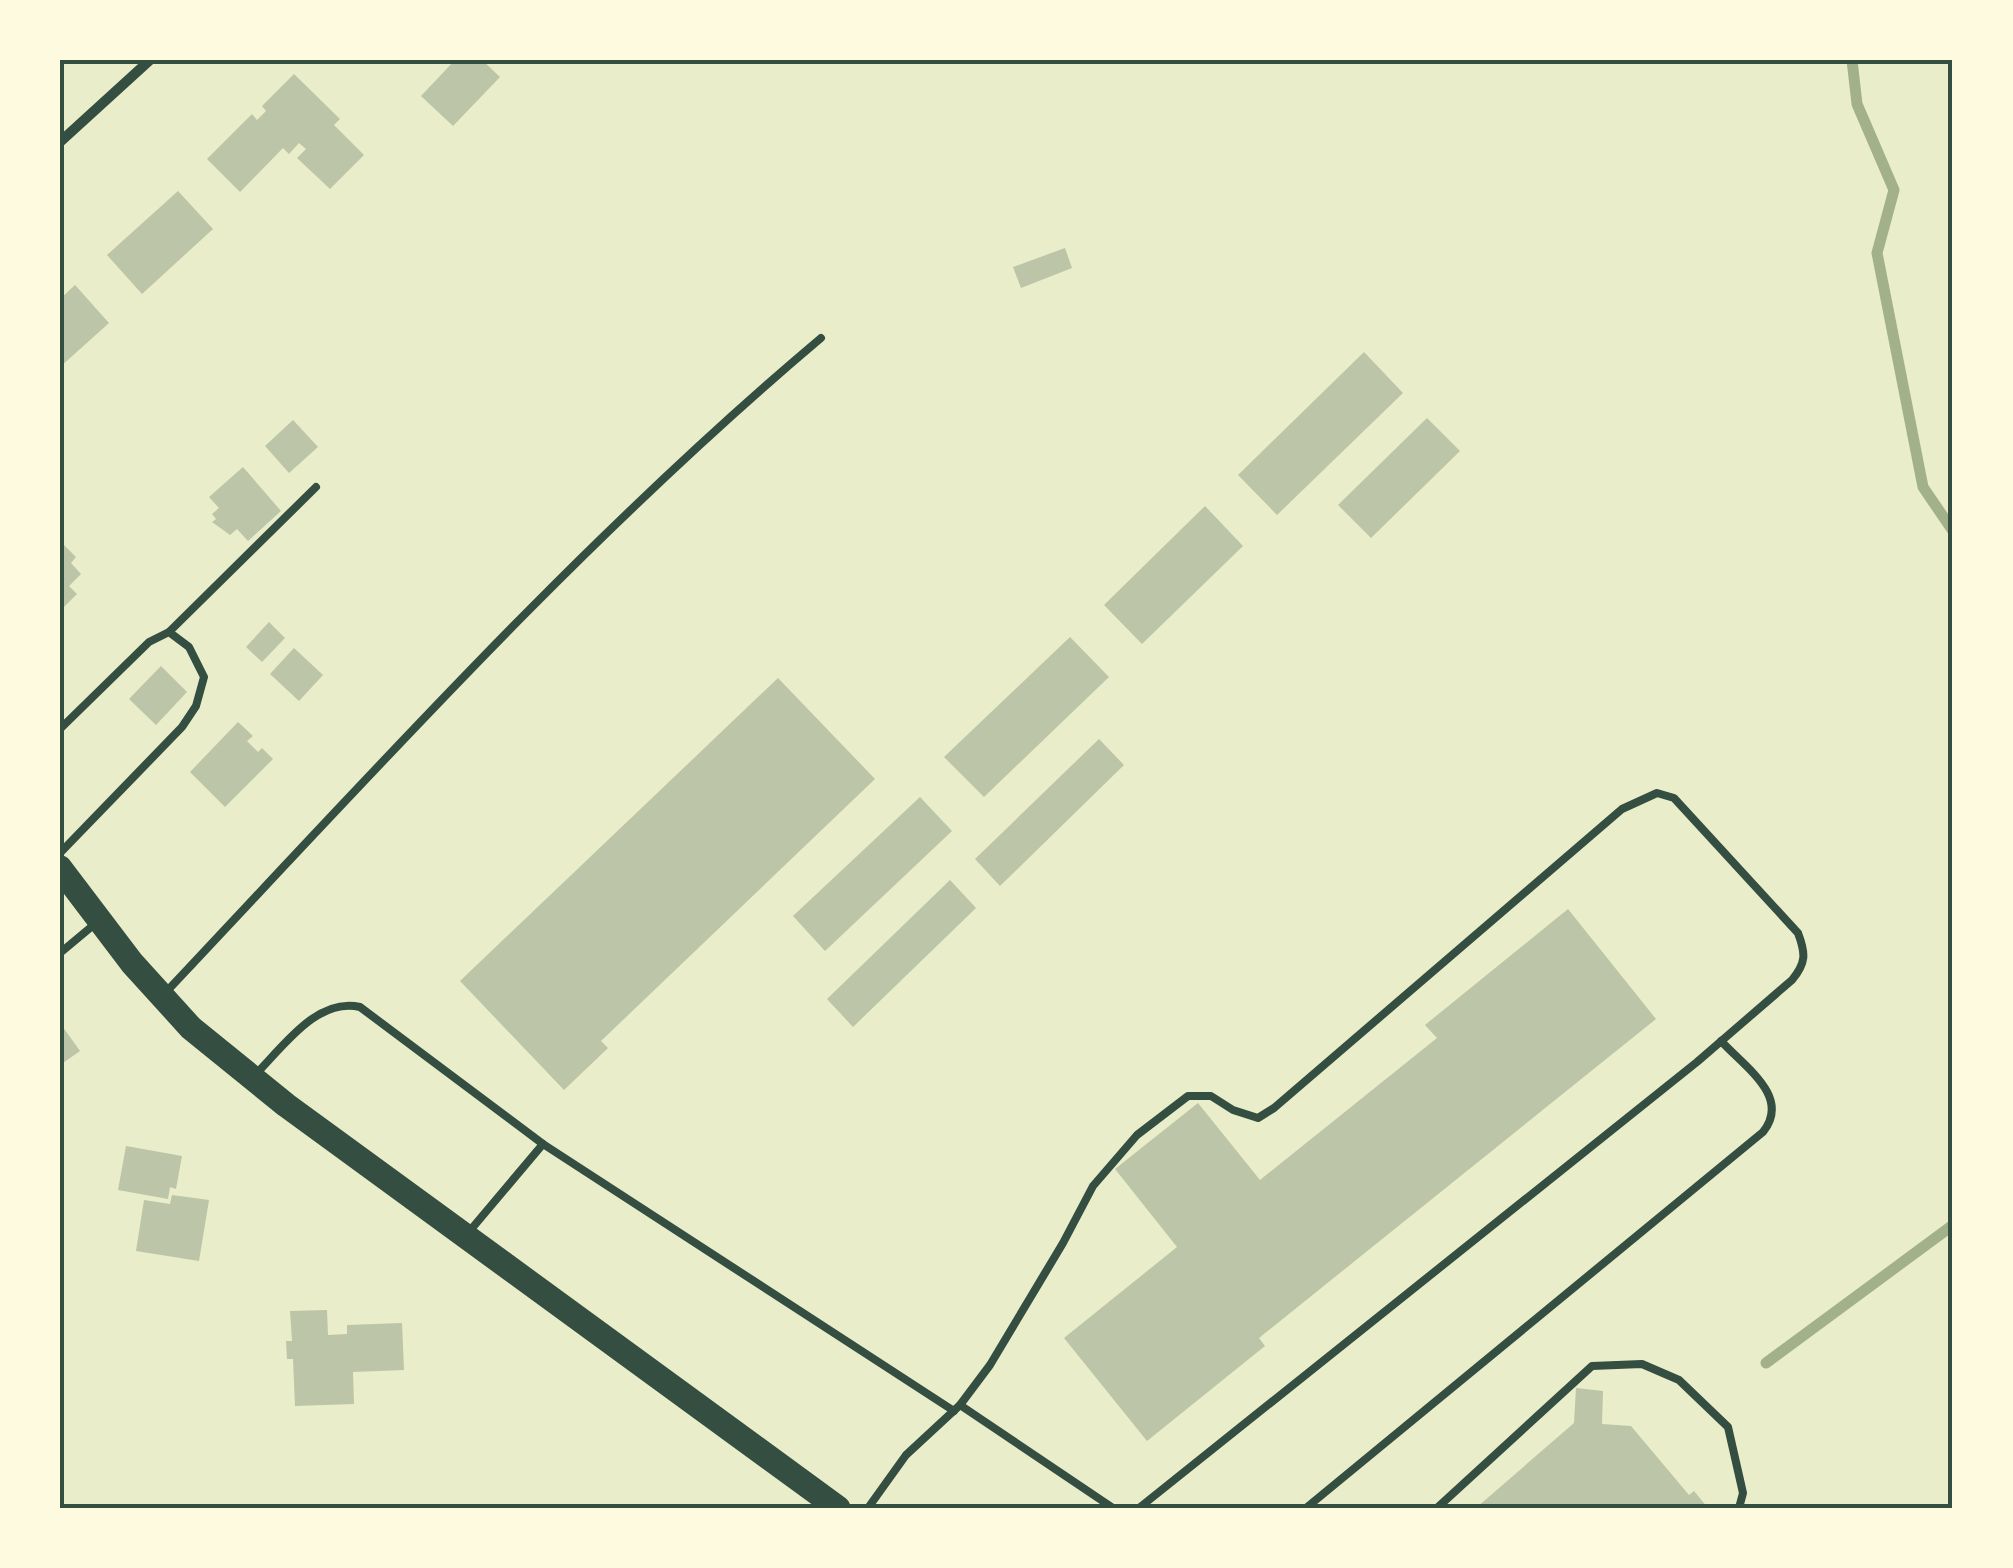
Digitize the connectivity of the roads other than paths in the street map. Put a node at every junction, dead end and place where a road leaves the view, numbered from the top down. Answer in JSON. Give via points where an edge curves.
{"nodes":[{"id":1,"x":150,"y":60,"type":"edge"},
{"id":2,"x":60,"y":142,"type":"edge"},
{"id":3,"x":822,"y":338,"type":"dead end"},
{"id":4,"x":316,"y":488,"type":"dead end"},
{"id":5,"x":169,"y":632,"type":"junction"},
{"id":6,"x":60,"y":730,"type":"edge"},
{"id":7,"x":60,"y":853,"type":"edge"},
{"id":8,"x":60,"y":868,"type":"edge"},
{"id":9,"x":100,"y":921,"type":"junction"},
{"id":10,"x":60,"y":953,"type":"edge"},
{"id":11,"x":162,"y":996,"type":"junction"},
{"id":12,"x":1722,"y":1041,"type":"junction"},
{"id":13,"x":252,"y":1078,"type":"junction"},
{"id":14,"x":543,"y":1144,"type":"junction"},
{"id":15,"x":466,"y":1236,"type":"junction"},
{"id":16,"x":957,"y":1409,"type":"junction"},
{"id":17,"x":838,"y":1508,"type":"edge"},
{"id":18,"x":868,"y":1508,"type":"edge"},
{"id":19,"x":1113,"y":1508,"type":"edge"},
{"id":20,"x":1140,"y":1508,"type":"edge"},
{"id":21,"x":1306,"y":1508,"type":"edge"},
{"id":22,"x":1437,"y":1508,"type":"edge"},
{"id":23,"x":1739,"y":1508,"type":"edge"}],
"edges":[{"from":1,"to":2,"type":"street"},
{"from":3,"to":11,"type":"lane","via":[[726,418],[492,646]]},
{"from":4,"to":5,"type":"lane"},
{"from":5,"to":6,"type":"lane","via":[[149,642]]},
{"from":5,"to":7,"type":"lane","via":[[189,647],[204,677],[196,706]]},
{"from":8,"to":9,"type":"main road"},
{"from":9,"to":10,"type":"lane"},
{"from":9,"to":11,"type":"main road"},
{"from":11,"to":13,"type":"main road"},
{"from":12,"to":16,"type":"lane","via":[[1792,980],[1804,965],[1804,950],[1798,934],[1674,798],[1657,794],[1622,809],[1274,1108],[1258,1118],[1211,1096],[1188,1096],[1137,1135],[1093,1186],[999,1350]]},
{"from":12,"to":20,"type":"lane"},
{"from":12,"to":21,"type":"lane","via":[[1775,1107],[1763,1132]]},
{"from":13,"to":14,"type":"lane","via":[[312,1019],[347,1004],[377,1019]]},
{"from":13,"to":15,"type":"main road"},
{"from":14,"to":15,"type":"lane"},
{"from":14,"to":16,"type":"lane"},
{"from":15,"to":17,"type":"main road"},
{"from":16,"to":18,"type":"lane","via":[[906,1455]]},
{"from":16,"to":19,"type":"lane"},
{"from":22,"to":23,"type":"lane","via":[[1592,1366],[1642,1364],[1679,1380],[1728,1427],[1743,1493]]}]}
